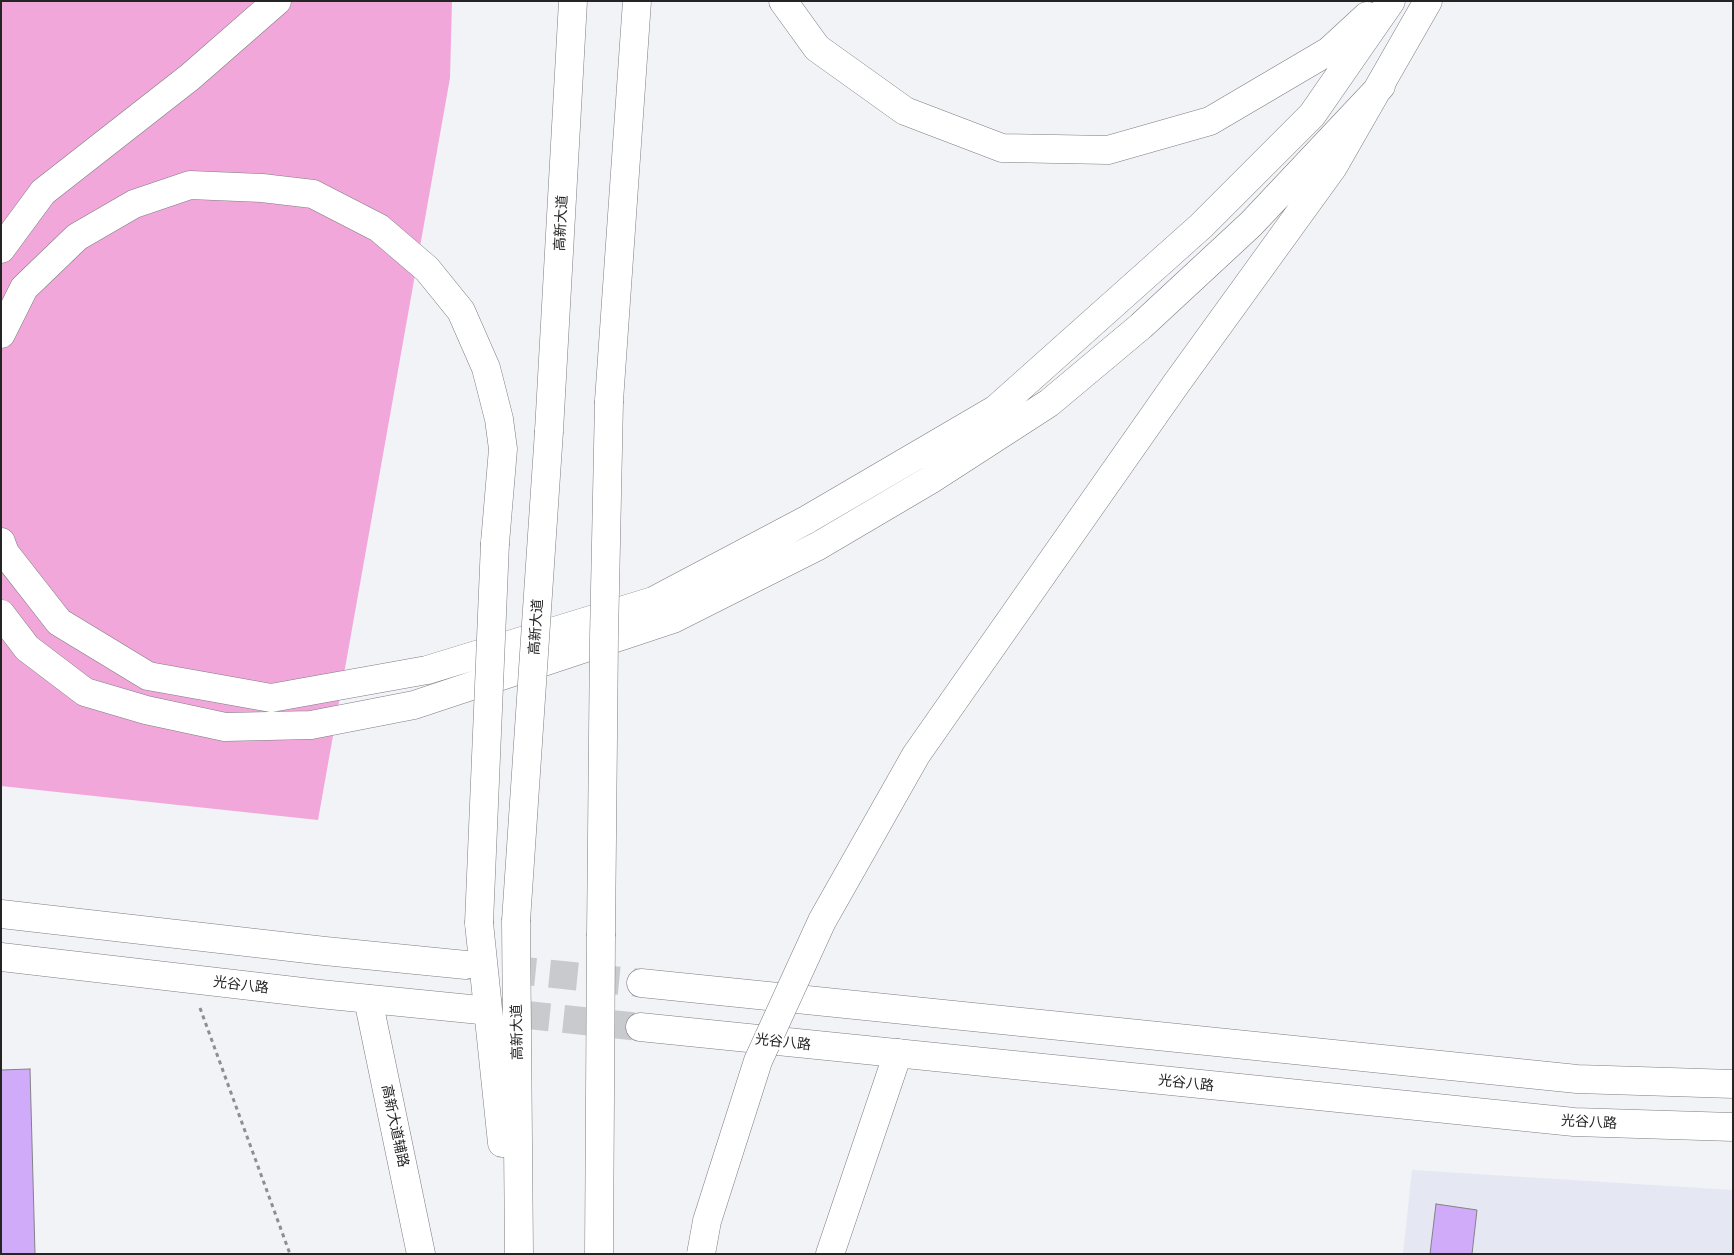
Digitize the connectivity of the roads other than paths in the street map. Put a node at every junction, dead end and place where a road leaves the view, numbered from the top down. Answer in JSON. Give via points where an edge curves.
{"nodes":[{"id":1,"x":277,"y":1,"type":"edge"},
{"id":2,"x":573,"y":1,"type":"edge"},
{"id":3,"x":637,"y":1,"type":"edge"},
{"id":4,"x":783,"y":1,"type":"edge"},
{"id":5,"x":1382,"y":1,"type":"edge"},
{"id":6,"x":1390,"y":1,"type":"edge"},
{"id":7,"x":1428,"y":1,"type":"edge"},
{"id":8,"x":1381,"y":86,"type":"junction"},
{"id":9,"x":1,"y":249,"type":"edge"},
{"id":10,"x":1,"y":334,"type":"edge"},
{"id":11,"x":1,"y":542,"type":"edge"},
{"id":12,"x":1,"y":614,"type":"edge"},
{"id":13,"x":1,"y":914,"type":"edge"},
{"id":14,"x":1,"y":957,"type":"edge"},
{"id":15,"x":466,"y":965,"type":"tunnel mouth"},
{"id":16,"x":641,"y":983,"type":"tunnel mouth"},
{"id":17,"x":368,"y":999,"type":"junction"},
{"id":18,"x":480,"y":1010,"type":"tunnel mouth"},
{"id":19,"x":640,"y":1027,"type":"tunnel mouth"},
{"id":20,"x":898,"y":1053,"type":"junction"},
{"id":21,"x":1733,"y":1084,"type":"edge"},
{"id":22,"x":1733,"y":1127,"type":"edge"},
{"id":23,"x":421,"y":1254,"type":"edge"},
{"id":24,"x":514,"y":1254,"type":"edge"},
{"id":25,"x":519,"y":1254,"type":"edge"},
{"id":26,"x":600,"y":1254,"type":"edge"},
{"id":27,"x":700,"y":1254,"type":"edge"},
{"id":28,"x":830,"y":1254,"type":"edge"}],
"edges":[{"from":1,"to":9,"type":"main road","via":[[190,77],[43,192]]},
{"from":2,"to":25,"type":"main road","name":"高新大道","bridge":true,"via":[[549,431],[516,920]]},
{"from":3,"to":26,"type":"main road","bridge":true,"via":[[609,401],[604,637]]},
{"from":4,"to":5,"type":"main road","via":[[817,48],[905,111],[1002,148],[1108,150],[1210,120],[1329,51]]},
{"from":6,"to":11,"type":"main road","via":[[1312,115],[1201,226],[996,409],[808,519],[653,600],[427,670],[271,698],[148,676],[59,622],[5,553]]},
{"from":7,"to":8,"type":"main road"},
{"from":8,"to":12,"type":"main road","via":[[1251,224],[1141,326],[1049,403],[930,480],[818,546],[673,619],[414,705],[311,725],[226,727],[146,710],[85,692],[27,648]]},
{"from":8,"to":27,"type":"main road","bridge":true,"via":[[1333,167],[1176,384],[916,755],[822,921],[758,1062],[710,1212]]},
{"from":10,"to":24,"type":"main road","bridge":true,"via":[[24,288],[77,237],[134,204],[190,185],[313,194],[379,228],[426,269],[461,311],[486,368],[503,449],[495,543],[479,923]]},
{"from":13,"to":15,"type":"main road"},
{"from":14,"to":17,"type":"main road","name":"光谷八路"},
{"from":16,"to":21,"type":"main road","via":[[1577,1079]]},
{"from":17,"to":18,"type":"main road","name":"光谷八路"},
{"from":17,"to":23,"type":"main road","name":"高新大道辅路"},
{"from":19,"to":20,"type":"main road","name":"光谷八路"},
{"from":20,"to":22,"type":"main road","name":"光谷八路","via":[[1574,1122]]},
{"from":20,"to":28,"type":"main road"}]}
